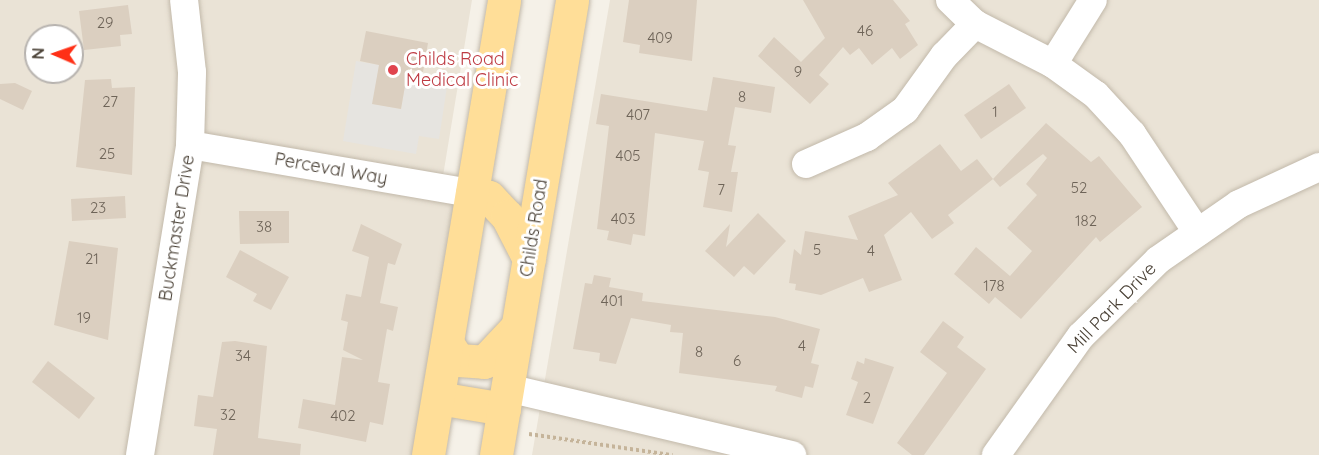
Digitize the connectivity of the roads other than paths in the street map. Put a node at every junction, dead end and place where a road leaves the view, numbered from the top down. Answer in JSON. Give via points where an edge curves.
{"nodes":[{"id":1,"x":184,"y":0,"type":"edge"},
{"id":2,"x":504,"y":0,"type":"edge"},
{"id":3,"x":572,"y":0,"type":"edge"},
{"id":4,"x":950,"y":0,"type":"edge"},
{"id":5,"x":1093,"y":0,"type":"edge"},
{"id":6,"x":975,"y":24,"type":"junction"},
{"id":7,"x":1053,"y":64,"type":"junction"},
{"id":8,"x":190,"y":145,"type":"junction"},
{"id":9,"x":806,"y":164,"type":"dead end"},
{"id":10,"x":1319,"y":167,"type":"edge"},
{"id":11,"x":472,"y":193,"type":"junction"},
{"id":12,"x":1197,"y":232,"type":"junction"},
{"id":13,"x":529,"y":259,"type":"junction"},
{"id":14,"x":517,"y":327,"type":"junction"},
{"id":15,"x":447,"y":343,"type":"junction"},
{"id":16,"x":439,"y":388,"type":"junction"},
{"id":17,"x":506,"y":399,"type":"junction"},
{"id":18,"x":1022,"y":421,"type":"junction"},
{"id":19,"x":140,"y":455,"type":"edge"},
{"id":20,"x":428,"y":455,"type":"edge"},
{"id":21,"x":496,"y":455,"type":"edge"},
{"id":22,"x":792,"y":455,"type":"edge"},
{"id":23,"x":996,"y":455,"type":"edge"},
{"id":24,"x":1009,"y":455,"type":"edge"}],
"edges":[{"from":1,"to":8,"type":"street","name":"Buckmaster Drive","via":[[192,72]]},
{"from":2,"to":11,"type":"main road"},
{"from":3,"to":13,"type":"main road","name":"Childs Road"},
{"from":4,"to":6,"type":"street"},
{"from":5,"to":7,"type":"street"},
{"from":6,"to":7,"type":"street"},
{"from":6,"to":9,"type":"street","via":[[944,56],[905,110],[867,137]]},
{"from":7,"to":12,"type":"street","via":[[1115,113]]},
{"from":8,"to":11,"type":"street","name":"Perceval Way"},
{"from":8,"to":19,"type":"street","name":"Buckmaster Drive"},
{"from":10,"to":12,"type":"street","name":"Mill Park Drive","via":[[1239,204]]},
{"from":11,"to":13,"type":"main road","via":[[489,197],[507,216]]},
{"from":11,"to":15,"type":"main road"},
{"from":12,"to":18,"type":"street","name":"Mill Park Drive","via":[[1150,267],[1081,336]]},
{"from":13,"to":14,"type":"main road","name":"Childs Road"},
{"from":14,"to":15,"type":"main road","via":[[484,362],[458,360]]},
{"from":14,"to":17,"type":"main road","name":"Childs Road"},
{"from":15,"to":16,"type":"main road"},
{"from":16,"to":17,"type":"main road"},
{"from":16,"to":20,"type":"main road"},
{"from":17,"to":21,"type":"main road","name":"Childs Road"},
{"from":17,"to":22,"type":"street","via":[[596,413]]},
{"from":18,"to":23,"type":"street","name":"Mill Park Drive"},
{"from":18,"to":24,"type":"street","name":"Mill Park Drive"}]}
